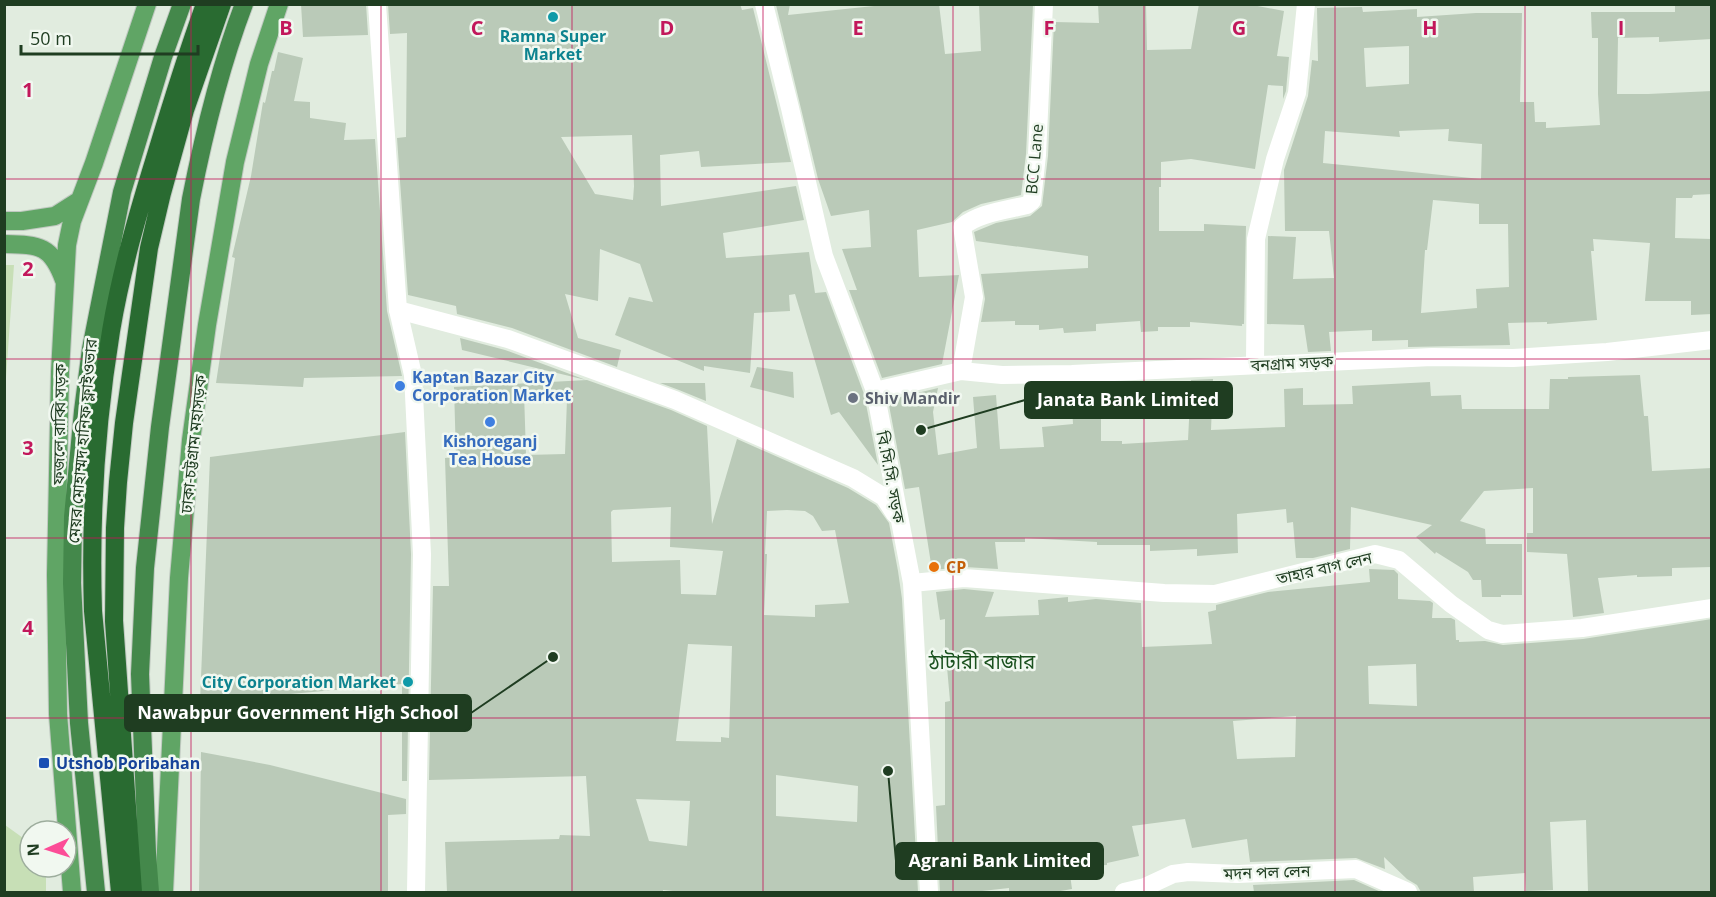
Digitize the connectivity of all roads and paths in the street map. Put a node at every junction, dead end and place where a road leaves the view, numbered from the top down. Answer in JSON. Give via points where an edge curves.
{"nodes":[{"id":1,"x":147,"y":4,"type":"edge"},
{"id":2,"x":182,"y":4,"type":"edge"},
{"id":3,"x":205,"y":4,"type":"edge"},
{"id":4,"x":222,"y":4,"type":"edge"},
{"id":5,"x":244,"y":4,"type":"edge"},
{"id":6,"x":279,"y":4,"type":"edge"},
{"id":7,"x":377,"y":4,"type":"edge"},
{"id":8,"x":764,"y":4,"type":"edge"},
{"id":9,"x":1044,"y":4,"type":"edge"},
{"id":10,"x":1306,"y":4,"type":"edge"},
{"id":11,"x":80,"y":200,"type":"junction"},
{"id":12,"x":4,"y":221,"type":"edge"},
{"id":13,"x":4,"y":244,"type":"edge"},
{"id":14,"x":65,"y":282,"type":"junction"},
{"id":15,"x":398,"y":310,"type":"junction"},
{"id":16,"x":1712,"y":340,"type":"edge"},
{"id":17,"x":1254,"y":365,"type":"junction"},
{"id":18,"x":961,"y":371,"type":"junction"},
{"id":19,"x":874,"y":391,"type":"junction"},
{"id":20,"x":900,"y":520,"type":"junction"},
{"id":21,"x":912,"y":583,"type":"junction"},
{"id":22,"x":1712,"y":608,"type":"edge"},
{"id":23,"x":72,"y":892,"type":"edge"},
{"id":24,"x":96,"y":892,"type":"edge"},
{"id":25,"x":120,"y":892,"type":"edge"},
{"id":26,"x":133,"y":892,"type":"edge"},
{"id":27,"x":150,"y":892,"type":"edge"},
{"id":28,"x":164,"y":892,"type":"edge"},
{"id":29,"x":416,"y":892,"type":"edge"},
{"id":30,"x":929,"y":892,"type":"edge"},
{"id":31,"x":1124,"y":892,"type":"edge"},
{"id":32,"x":1408,"y":892,"type":"edge"}],
"edges":[{"from":1,"to":11,"type":"main road","name":"ফজলে রাব্বি সড়ক"},
{"from":2,"to":24,"type":"highway","via":[[122,192],[83,411],[73,518],[72,583],[79,723]]},
{"from":3,"to":25,"type":"highway","name":"মেয়র মোহাম্মদ হানিফ ফ্লাইওভার","via":[[132,231],[111,330],[102,403],[93,533],[93,611]]},
{"from":4,"to":26,"type":"highway","via":[[185,110],[149,248],[124,423],[115,528],[114,621]]},
{"from":5,"to":27,"type":"highway","via":[[213,103],[191,199],[152,492],[140,674]]},
{"from":6,"to":28,"type":"main road","name":"ঢাকা-চট্টগ্রাম মহাসড়ক","via":[[237,153],[191,440],[179,578]]},
{"from":7,"to":15,"type":"street"},
{"from":8,"to":19,"type":"street","name":"বি.সি.সি. সড়ক","via":[[824,256]]},
{"from":9,"to":18,"type":"street","name":"BCC Lane","via":[[1032,201],[962,227],[974,297]]},
{"from":10,"to":17,"type":"street","via":[[1297,93],[1275,159],[1256,239]]},
{"from":11,"to":12,"type":"main road","via":[[55,216]]},
{"from":11,"to":14,"type":"main road","name":"ফজলে রাব্বি সড়ক","via":[[72,221]]},
{"from":13,"to":14,"type":"main road","via":[[50,252]]},
{"from":14,"to":23,"type":"main road","name":"ফজলে রাব্বি সড়ক","via":[[56,575],[58,714]]},
{"from":15,"to":20,"type":"street","via":[[508,339],[675,400],[852,478],[884,496]]},
{"from":15,"to":29,"type":"street","via":[[413,375],[422,554]]},
{"from":16,"to":17,"type":"street","name":"বনগ্রাম সড়ক","via":[[1513,358],[1432,357]]},
{"from":17,"to":18,"type":"street","name":"বনগ্রাম সড়ক","via":[[1072,374]]},
{"from":18,"to":19,"type":"street","name":"বনগ্রাম সড়ক"},
{"from":19,"to":20,"type":"street","name":"বি.সি.সি. সড়ক"},
{"from":20,"to":21,"type":"street","name":"বি.সি.সি. সড়ক"},
{"from":21,"to":22,"type":"street","name":"তাহার বাগ লেন","via":[[964,578],[1215,594],[1376,554],[1399,560],[1451,604],[1488,630],[1502,634],[1582,628]]},
{"from":21,"to":30,"type":"street","name":"বি.সি.সি. সড়ক"},
{"from":31,"to":32,"type":"street","name":"মদন পল লেন","via":[[1173,873],[1356,869]]}]}
